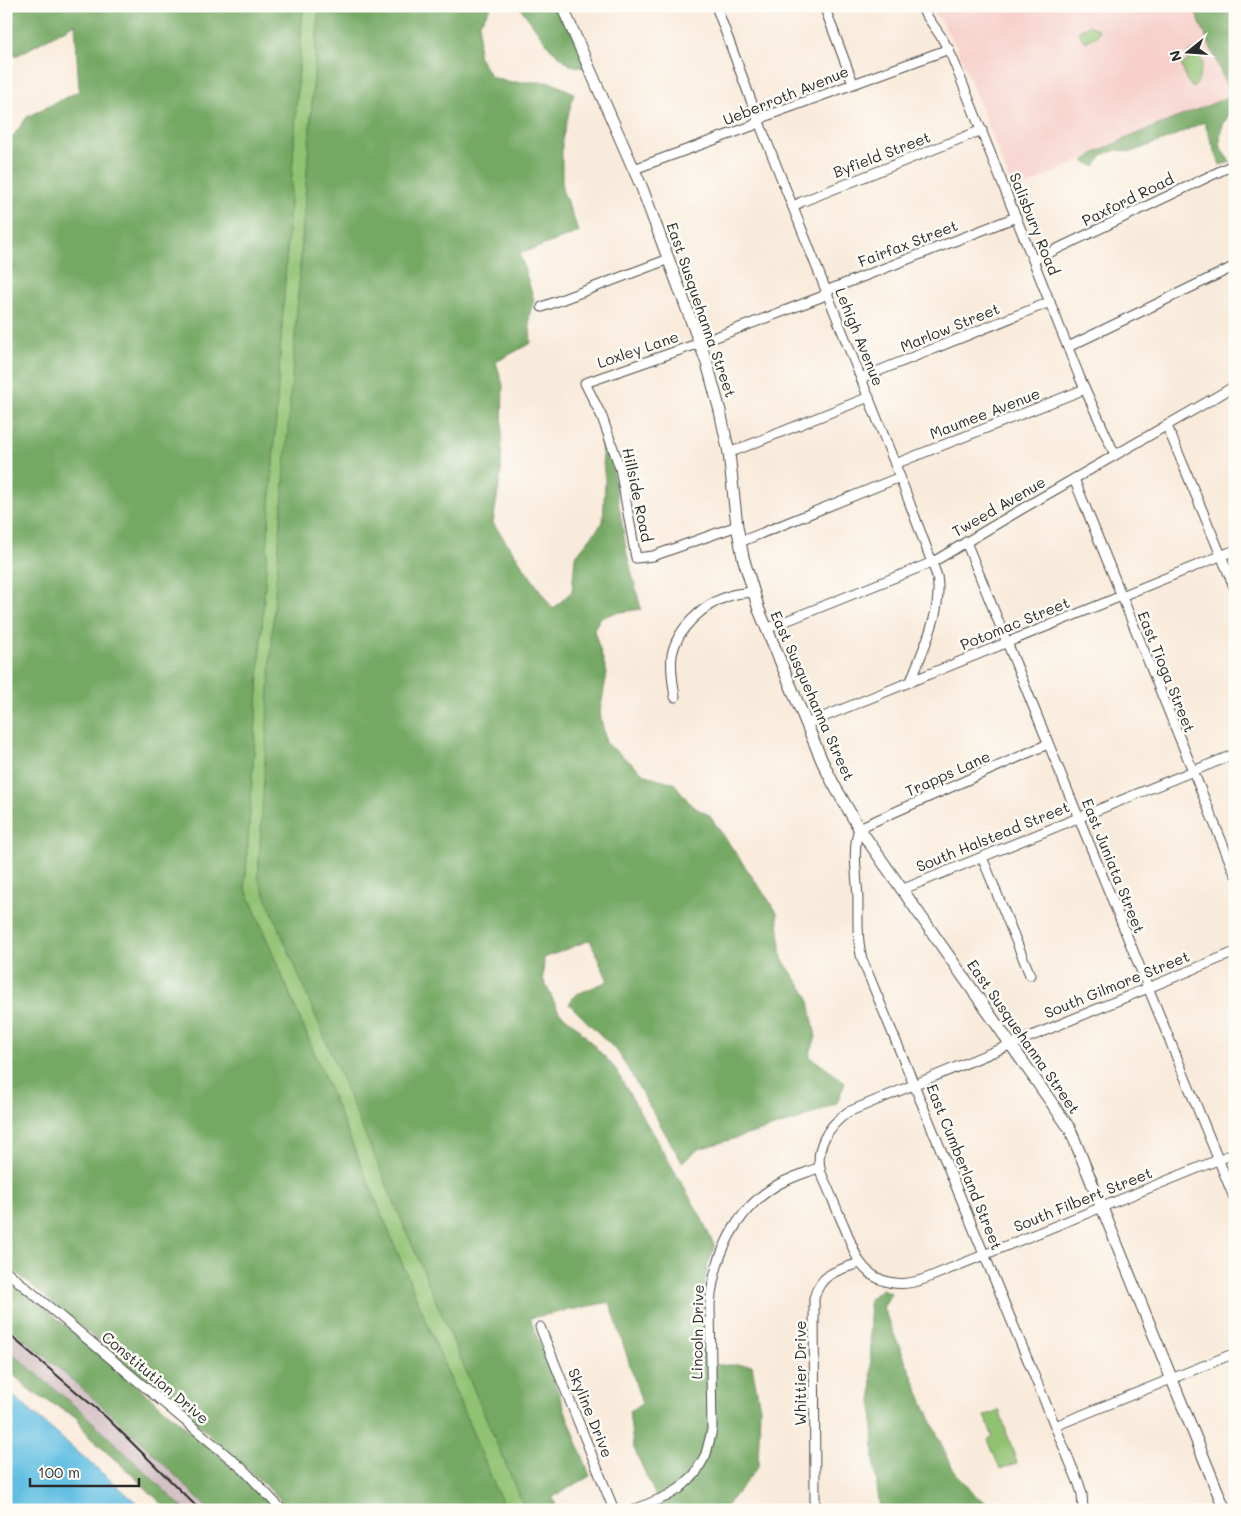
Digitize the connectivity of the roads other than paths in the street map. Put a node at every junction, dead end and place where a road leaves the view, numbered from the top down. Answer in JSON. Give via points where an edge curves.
{"nodes":[{"id":1,"x":562,"y":6,"type":"edge"},
{"id":2,"x":716,"y":6,"type":"edge"},
{"id":3,"x":824,"y":6,"type":"edge"},
{"id":4,"x":920,"y":6,"type":"edge"},
{"id":5,"x":948,"y":49,"type":"junction"},
{"id":6,"x":853,"y":84,"type":"junction"},
{"id":7,"x":759,"y":122,"type":"junction"},
{"id":8,"x":982,"y":130,"type":"junction"},
{"id":9,"x":1235,"y":164,"type":"edge"},
{"id":10,"x":634,"y":169,"type":"junction"},
{"id":11,"x":793,"y":207,"type":"junction"},
{"id":12,"x":1016,"y":217,"type":"junction"},
{"id":13,"x":669,"y":259,"type":"junction"},
{"id":14,"x":1034,"y":260,"type":"junction"},
{"id":15,"x":1235,"y":266,"type":"edge"},
{"id":16,"x":827,"y":293,"type":"junction"},
{"id":17,"x":1050,"y":302,"type":"junction"},
{"id":18,"x":542,"y":307,"type":"dead end"},
{"id":19,"x":700,"y":343,"type":"junction"},
{"id":20,"x":1068,"y":347,"type":"junction"},
{"id":21,"x":861,"y":378,"type":"junction"},
{"id":22,"x":585,"y":382,"type":"joint"},
{"id":23,"x":1235,"y":386,"type":"edge"},
{"id":24,"x":1085,"y":389,"type":"junction"},
{"id":25,"x":869,"y":397,"type":"junction"},
{"id":26,"x":1167,"y":426,"type":"junction"},
{"id":27,"x":729,"y":454,"type":"junction"},
{"id":28,"x":1114,"y":455,"type":"junction"},
{"id":29,"x":895,"y":464,"type":"junction"},
{"id":30,"x":900,"y":477,"type":"junction"},
{"id":31,"x":1074,"y":479,"type":"junction"},
{"id":32,"x":737,"y":526,"type":"junction"},
{"id":33,"x":740,"y":542,"type":"junction"},
{"id":34,"x":966,"y":542,"type":"junction"},
{"id":35,"x":1235,"y":550,"type":"edge"},
{"id":36,"x":1220,"y":556,"type":"junction"},
{"id":37,"x":933,"y":562,"type":"junction"},
{"id":38,"x":1235,"y":589,"type":"edge"},
{"id":39,"x":752,"y":592,"type":"junction"},
{"id":40,"x":1121,"y":595,"type":"junction"},
{"id":41,"x":766,"y":629,"type":"junction"},
{"id":42,"x":1007,"y":642,"type":"junction"},
{"id":43,"x":911,"y":681,"type":"junction"},
{"id":44,"x":675,"y":697,"type":"dead end"},
{"id":45,"x":806,"y":724,"type":"junction"},
{"id":46,"x":1048,"y":744,"type":"junction"},
{"id":47,"x":1235,"y":754,"type":"edge"},
{"id":48,"x":1192,"y":771,"type":"junction"},
{"id":49,"x":1078,"y":818,"type":"junction"},
{"id":50,"x":859,"y":828,"type":"junction"},
{"id":51,"x":982,"y":857,"type":"junction"},
{"id":52,"x":1235,"y":874,"type":"edge"},
{"id":53,"x":901,"y":890,"type":"junction"},
{"id":54,"x":1235,"y":952,"type":"edge"},
{"id":55,"x":1030,"y":974,"type":"dead end"},
{"id":56,"x":1148,"y":988,"type":"junction"},
{"id":57,"x":1010,"y":1044,"type":"junction"},
{"id":58,"x":915,"y":1084,"type":"junction"},
{"id":59,"x":1235,"y":1153,"type":"edge"},
{"id":60,"x":1218,"y":1160,"type":"junction"},
{"id":61,"x":820,"y":1167,"type":"junction"},
{"id":62,"x":1235,"y":1200,"type":"edge"},
{"id":63,"x":1101,"y":1207,"type":"junction"},
{"id":64,"x":985,"y":1255,"type":"junction"},
{"id":65,"x":860,"y":1262,"type":"junction"},
{"id":66,"x":6,"y":1271,"type":"edge"},
{"id":67,"x":540,"y":1327,"type":"dead end"},
{"id":68,"x":1235,"y":1353,"type":"edge"},
{"id":69,"x":1172,"y":1379,"type":"junction"},
{"id":70,"x":1055,"y":1426,"type":"junction"},
{"id":71,"x":282,"y":1510,"type":"edge"},
{"id":72,"x":614,"y":1510,"type":"edge"},
{"id":73,"x":634,"y":1510,"type":"edge"},
{"id":74,"x":813,"y":1510,"type":"edge"},
{"id":75,"x":1083,"y":1510,"type":"edge"},
{"id":76,"x":1225,"y":1510,"type":"edge"}],
"edges":[{"from":1,"to":10,"type":"main road","name":"East Susquehanna Street"},
{"from":2,"to":7,"type":"street","name":"Lehigh Avenue"},
{"from":3,"to":6,"type":"street"},
{"from":4,"to":5,"type":"street","name":"Salisbury Road"},
{"from":5,"to":6,"type":"street","name":"Ueberroth Avenue"},
{"from":5,"to":8,"type":"street","name":"Salisbury Road"},
{"from":6,"to":7,"type":"street","name":"Ueberroth Avenue","via":[[766,116]]},
{"from":7,"to":10,"type":"street","name":"Ueberroth Avenue"},
{"from":7,"to":11,"type":"street","name":"Lehigh Avenue"},
{"from":8,"to":11,"type":"street","name":"Byfield Street"},
{"from":8,"to":12,"type":"street","name":"Salisbury Road"},
{"from":9,"to":14,"type":"street","name":"Paxford Road"},
{"from":10,"to":13,"type":"main road","name":"East Susquehanna Street"},
{"from":11,"to":16,"type":"street","name":"Lehigh Avenue"},
{"from":12,"to":14,"type":"street","name":"Salisbury Road"},
{"from":12,"to":16,"type":"street","name":"Fairfax Street"},
{"from":13,"to":18,"type":"street"},
{"from":13,"to":19,"type":"main road","name":"East Susquehanna Street"},
{"from":14,"to":17,"type":"street","name":"Salisbury Road"},
{"from":15,"to":20,"type":"street"},
{"from":16,"to":19,"type":"street","name":"Fairfax Street"},
{"from":16,"to":21,"type":"street","name":"Lehigh Avenue"},
{"from":17,"to":20,"type":"street","name":"Salisbury Road"},
{"from":17,"to":21,"type":"street","name":"Marlow Street"},
{"from":19,"to":22,"type":"street","name":"Loxley Lane"},
{"from":19,"to":27,"type":"main road","name":"East Susquehanna Street"},
{"from":20,"to":24,"type":"street","name":"Salisbury Road"},
{"from":21,"to":25,"type":"street","name":"Lehigh Avenue"},
{"from":22,"to":32,"type":"street","name":"Hillside Road","via":[[602,417],[620,468],[636,558],[653,556]]},
{"from":23,"to":26,"type":"street","name":"Tweed Avenue"},
{"from":24,"to":28,"type":"street","name":"Salisbury Road"},
{"from":24,"to":29,"type":"street","name":"Maumee Avenue"},
{"from":25,"to":27,"type":"street"},
{"from":25,"to":29,"type":"street","name":"Lehigh Avenue"},
{"from":26,"to":28,"type":"street","name":"Tweed Avenue"},
{"from":26,"to":36,"type":"street"},
{"from":27,"to":32,"type":"main road","name":"East Susquehanna Street"},
{"from":28,"to":31,"type":"street","name":"Tweed Avenue"},
{"from":29,"to":30,"type":"street","name":"Lehigh Avenue"},
{"from":30,"to":33,"type":"street"},
{"from":30,"to":37,"type":"street","name":"Lehigh Avenue"},
{"from":31,"to":34,"type":"street","name":"Tweed Avenue"},
{"from":31,"to":40,"type":"street","name":"East Tioga Street"},
{"from":32,"to":33,"type":"main road","name":"East Susquehanna Street"},
{"from":33,"to":39,"type":"main road","name":"East Susquehanna Street"},
{"from":34,"to":37,"type":"street","name":"Tweed Avenue"},
{"from":34,"to":42,"type":"street","name":"East Juniata Street"},
{"from":35,"to":36,"type":"street","name":"Potomac Street"},
{"from":36,"to":38,"type":"street"},
{"from":36,"to":40,"type":"street","name":"Potomac Street"},
{"from":37,"to":41,"type":"street","name":"Tweed Avenue"},
{"from":37,"to":43,"type":"street","name":"Lehigh Avenue","via":[[939,587],[937,608]]},
{"from":39,"to":41,"type":"main road","name":"East Susquehanna Street"},
{"from":39,"to":44,"type":"street","via":[[729,596],[706,607],[682,631],[672,656]]},
{"from":40,"to":42,"type":"street","name":"Potomac Street"},
{"from":40,"to":48,"type":"street","name":"East Tioga Street"},
{"from":41,"to":45,"type":"main road","name":"East Susquehanna Street"},
{"from":42,"to":43,"type":"street","name":"Potomac Street"},
{"from":42,"to":46,"type":"street","name":"East Juniata Street"},
{"from":43,"to":45,"type":"street","name":"Potomac Street"},
{"from":45,"to":50,"type":"main road","name":"East Susquehanna Street","via":[[834,786]]},
{"from":46,"to":49,"type":"street","name":"East Juniata Street"},
{"from":46,"to":50,"type":"street","name":"Trapps Lane"},
{"from":47,"to":48,"type":"street","name":"South Halstead Street"},
{"from":48,"to":49,"type":"street","name":"South Halstead Street"},
{"from":48,"to":52,"type":"street","name":"East Tioga Street"},
{"from":49,"to":51,"type":"street","name":"South Halstead Street"},
{"from":49,"to":56,"type":"street","name":"East Juniata Street"},
{"from":50,"to":53,"type":"main road","name":"East Susquehanna Street"},
{"from":50,"to":58,"type":"street","name":"East Cumberland Street","via":[[856,850],[860,951]]},
{"from":51,"to":53,"type":"street","name":"South Halstead Street"},
{"from":51,"to":55,"type":"street"},
{"from":53,"to":57,"type":"main road","name":"East Susquehanna Street"},
{"from":54,"to":56,"type":"street","name":"South Gilmore Street"},
{"from":56,"to":57,"type":"street","name":"South Gilmore Street"},
{"from":56,"to":60,"type":"street","name":"East Juniata Street"},
{"from":57,"to":58,"type":"street","name":"South Gilmore Street"},
{"from":57,"to":63,"type":"main road","name":"East Susquehanna Street","via":[[1066,1123]]},
{"from":58,"to":61,"type":"street","via":[[857,1107],[839,1118],[822,1144]]},
{"from":58,"to":64,"type":"street","name":"East Cumberland Street"},
{"from":59,"to":60,"type":"street","name":"South Filbert Street"},
{"from":60,"to":62,"type":"street","name":"East Juniata Street"},
{"from":60,"to":63,"type":"street","name":"South Filbert Street"},
{"from":61,"to":65,"type":"street"},
{"from":61,"to":73,"type":"street","name":"Lincoln Drive","via":[[768,1191],[746,1212],[731,1233],[718,1260],[711,1289],[712,1430],[706,1454],[695,1474],[679,1489]]},
{"from":63,"to":64,"type":"street","name":"South Filbert Street"},
{"from":63,"to":69,"type":"main road","name":"East Susquehanna Street"},
{"from":64,"to":65,"type":"street","name":"South Filbert Street","via":[[920,1281],[901,1285],[878,1278]]},
{"from":64,"to":70,"type":"street","name":"East Cumberland Street"},
{"from":65,"to":74,"type":"street","name":"Whittier Drive","via":[[825,1278],[814,1298]]},
{"from":66,"to":71,"type":"street","name":"Constitution Drive","via":[[243,1469]]},
{"from":67,"to":72,"type":"street","name":"Skyline Drive"},
{"from":68,"to":69,"type":"street"},
{"from":69,"to":70,"type":"street"},
{"from":69,"to":76,"type":"main road","name":"East Susquehanna Street"},
{"from":70,"to":75,"type":"street","name":"East Cumberland Street","via":[[1079,1484]]}]}
